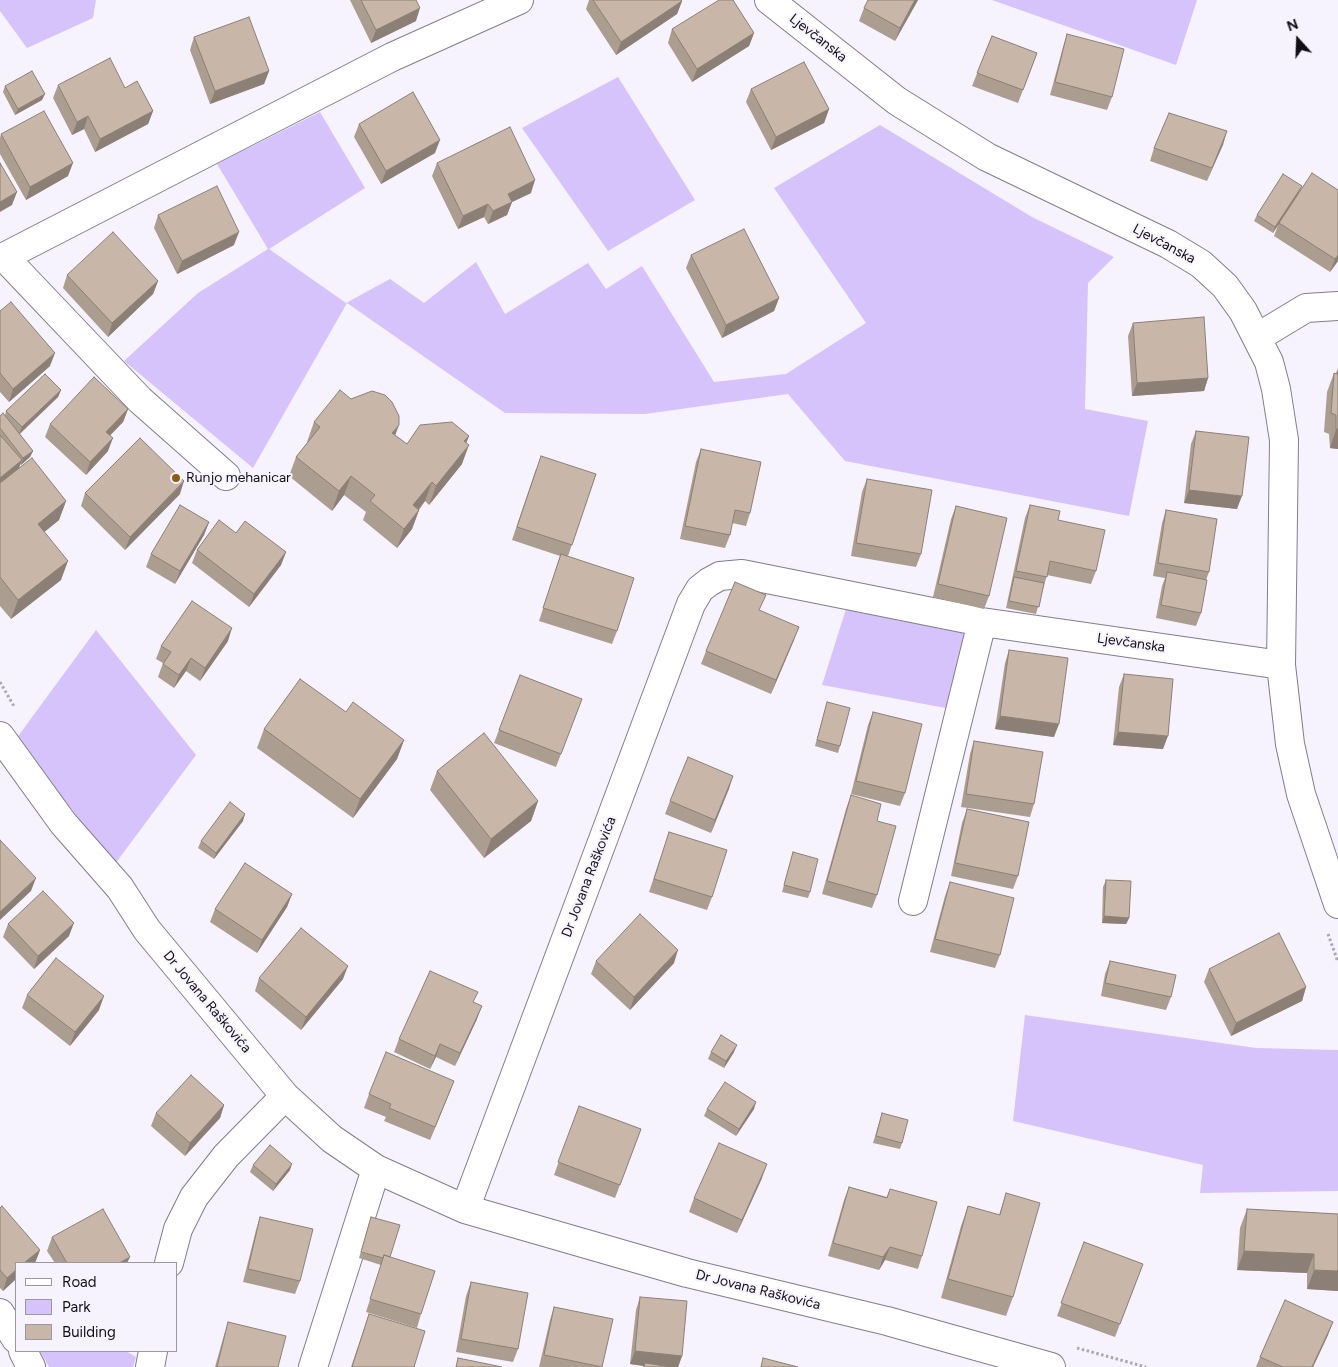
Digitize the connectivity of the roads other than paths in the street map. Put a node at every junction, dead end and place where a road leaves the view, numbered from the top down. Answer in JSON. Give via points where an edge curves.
{"nodes":[{"id":1,"x":519,"y":0,"type":"edge"},
{"id":2,"x":769,"y":0,"type":"edge"},
{"id":3,"x":2,"y":258,"type":"edge"},
{"id":4,"x":1338,"y":306,"type":"edge"},
{"id":5,"x":1258,"y":337,"type":"junction"},
{"id":6,"x":226,"y":476,"type":"dead end"},
{"id":7,"x":742,"y":574,"type":"joint"},
{"id":8,"x":982,"y":622,"type":"junction"},
{"id":9,"x":1281,"y":665,"type":"junction"},
{"id":10,"x":0,"y":736,"type":"edge"},
{"id":11,"x":913,"y":901,"type":"dead end"},
{"id":12,"x":1338,"y":904,"type":"edge"},
{"id":13,"x":285,"y":1096,"type":"junction"},
{"id":14,"x":376,"y":1169,"type":"junction"},
{"id":15,"x":465,"y":1209,"type":"junction"},
{"id":16,"x":169,"y":1262,"type":"edge"},
{"id":17,"x":0,"y":1313,"type":"edge"},
{"id":18,"x":15,"y":1337,"type":"edge"},
{"id":19,"x":24,"y":1352,"type":"edge"},
{"id":20,"x":152,"y":1352,"type":"edge"},
{"id":21,"x":31,"y":1367,"type":"edge"},
{"id":22,"x":150,"y":1367,"type":"edge"},
{"id":23,"x":312,"y":1367,"type":"edge"},
{"id":24,"x":1051,"y":1367,"type":"edge"}],
"edges":[{"from":1,"to":3,"type":"street","via":[[392,57]]},
{"from":2,"to":5,"type":"street","name":"Ljevčanska","via":[[897,101],[986,157],[1168,244],[1202,264],[1224,286]]},
{"from":3,"to":6,"type":"street","via":[[140,400]]},
{"from":4,"to":5,"type":"street","via":[[1306,308]]},
{"from":5,"to":9,"type":"street","name":"Ljevčanska","via":[[1276,388],[1284,440]]},
{"from":7,"to":8,"type":"street","name":"Ljevčanska"},
{"from":7,"to":15,"type":"street","name":"Dr Jovana Raškovića","via":[[720,576],[709,582],[700,589],[692,604]]},
{"from":8,"to":9,"type":"street","name":"Ljevčanska"},
{"from":8,"to":11,"type":"street"},
{"from":9,"to":12,"type":"street","name":"Ljevčanska","via":[[1290,744],[1301,794]]},
{"from":10,"to":13,"type":"street","name":"Dr Jovana Raškovića","via":[[63,823],[120,888],[147,930]]},
{"from":13,"to":14,"type":"street","name":"Dr Jovana Raškovića","via":[[332,1139]]},
{"from":13,"to":16,"type":"street","via":[[226,1156],[194,1196],[178,1229]]},
{"from":14,"to":15,"type":"street","name":"Dr Jovana Raškovića"},
{"from":14,"to":23,"type":"street"},
{"from":15,"to":24,"type":"street","name":"Dr Jovana Raškovića","via":[[687,1273],[887,1320]]},
{"from":17,"to":18,"type":"street"},
{"from":19,"to":21,"type":"street"},
{"from":20,"to":22,"type":"street"}]}
